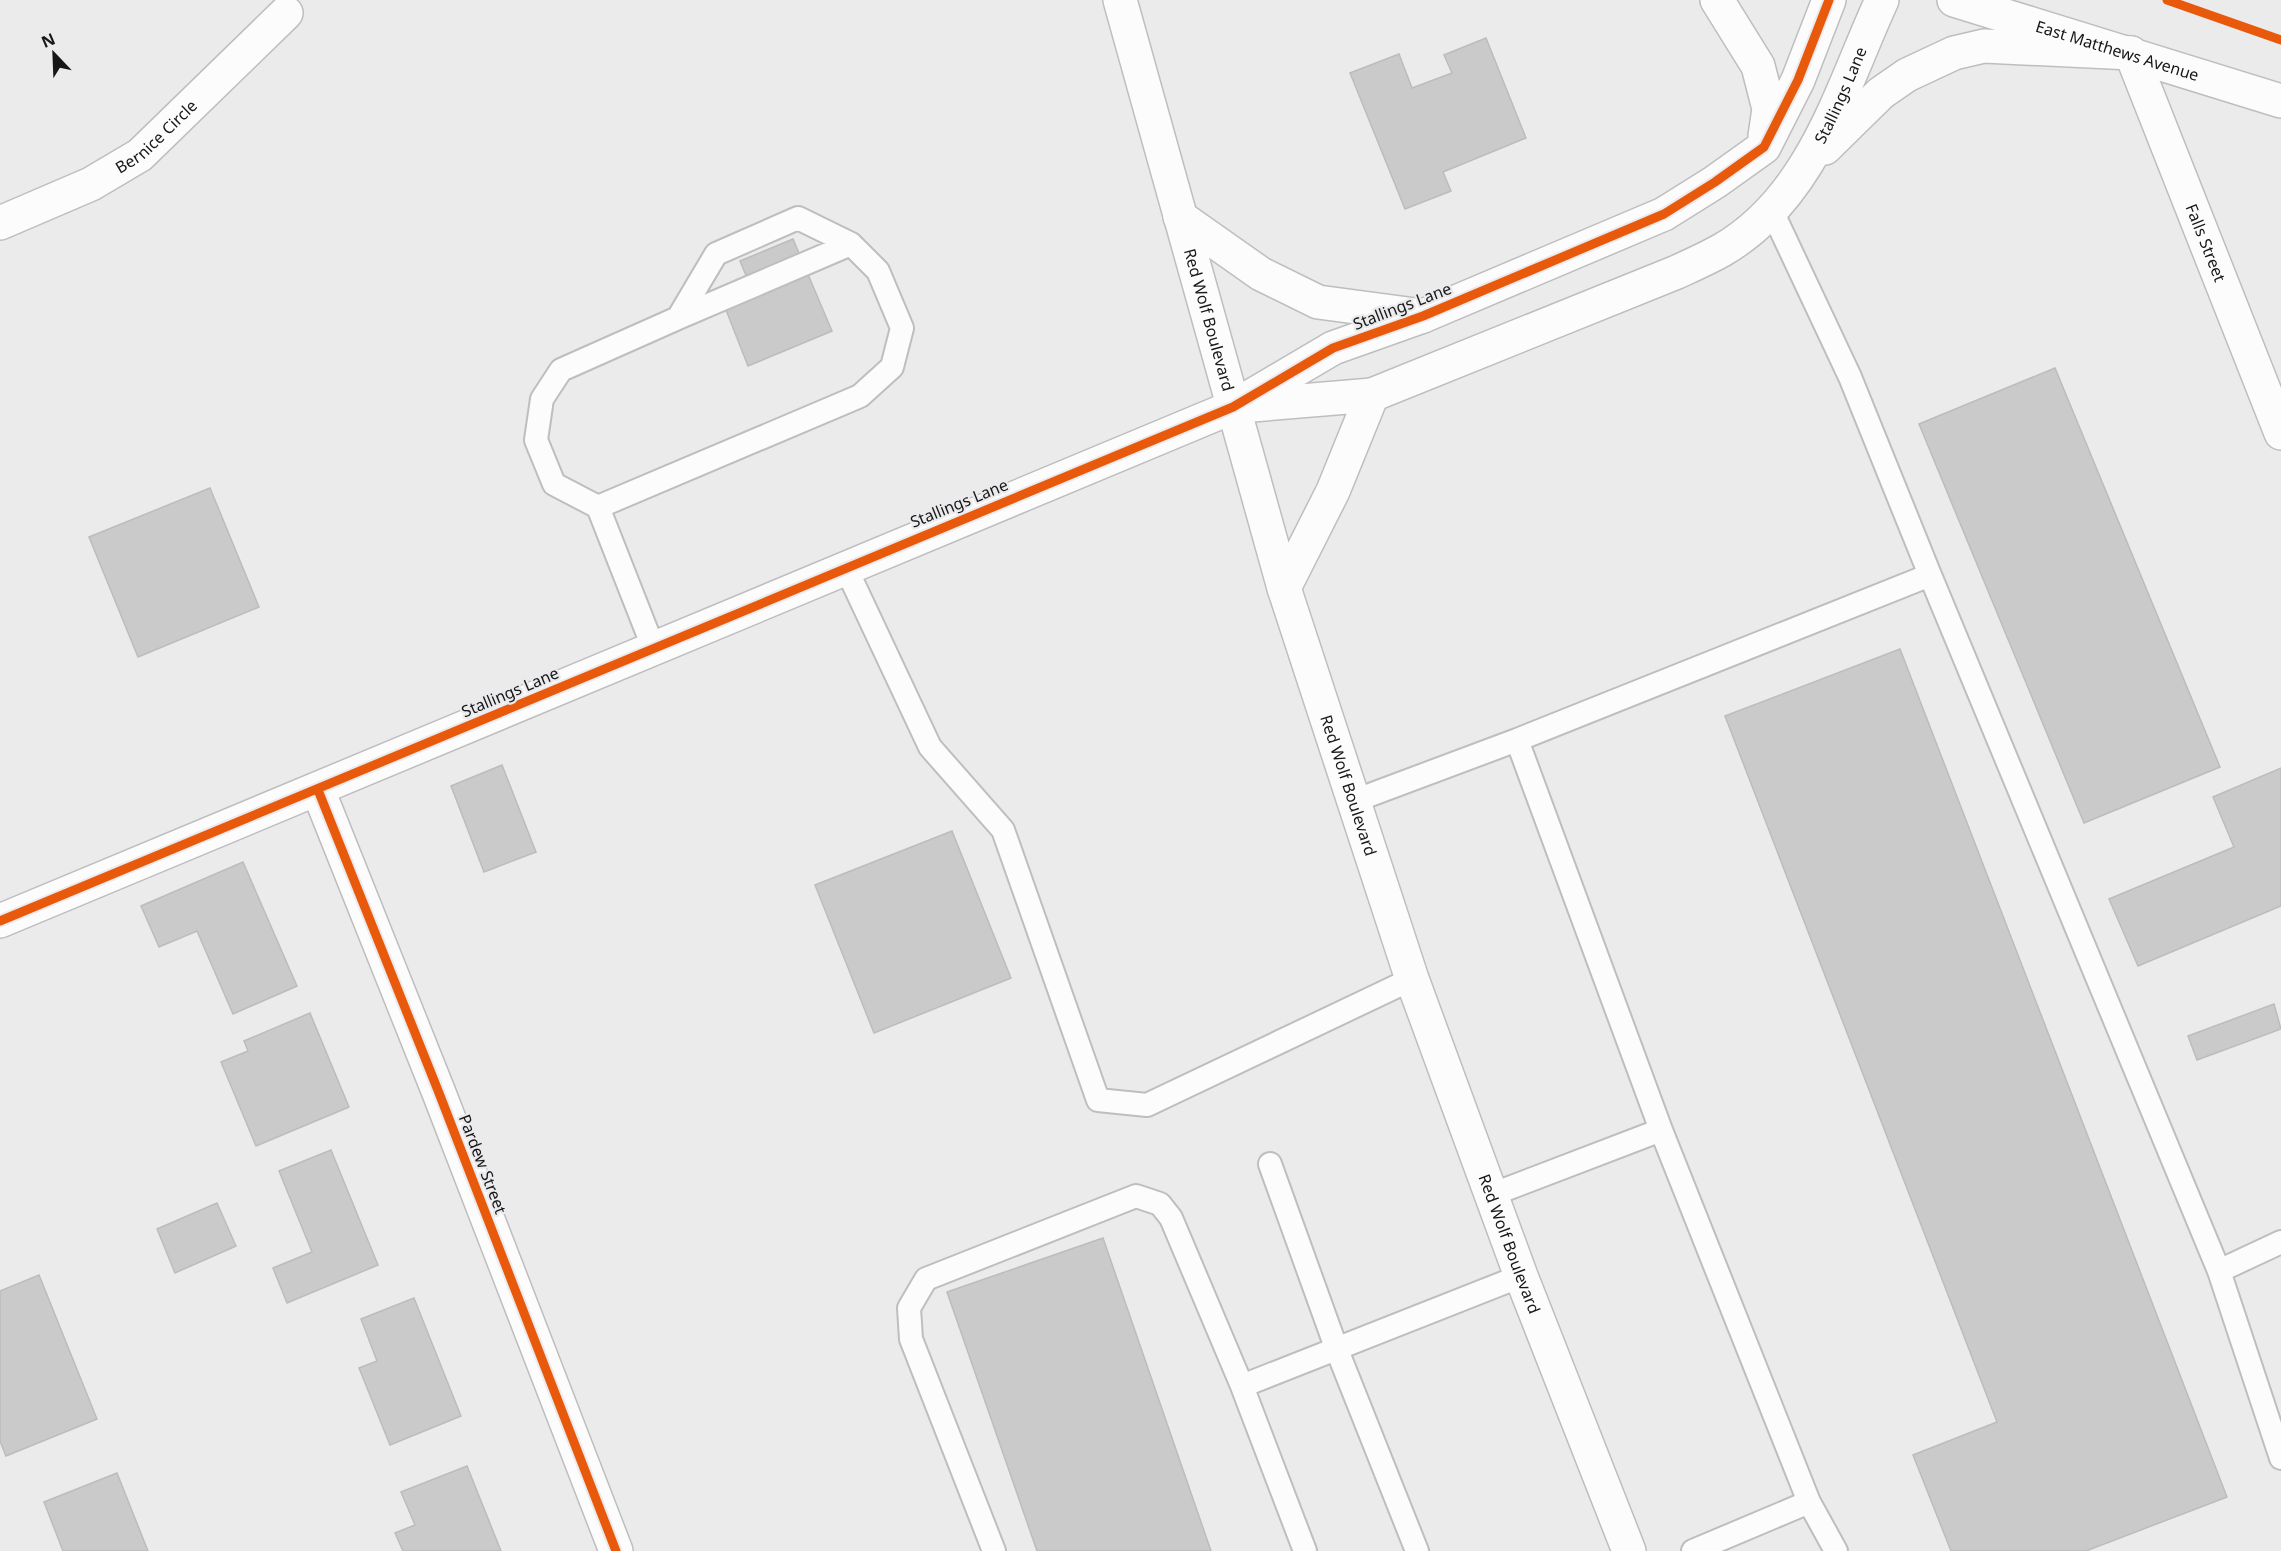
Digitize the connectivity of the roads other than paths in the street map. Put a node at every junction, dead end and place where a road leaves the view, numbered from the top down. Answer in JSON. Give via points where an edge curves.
{"nodes":[{"id":1,"x":1120,"y":0,"type":"edge"},
{"id":2,"x":1718,"y":0,"type":"edge"},
{"id":3,"x":1829,"y":0,"type":"edge"},
{"id":4,"x":1882,"y":0,"type":"edge"},
{"id":5,"x":1954,"y":0,"type":"edge"},
{"id":6,"x":286,"y":13,"type":"dead end"},
{"id":7,"x":2131,"y":53,"type":"junction"},
{"id":8,"x":2281,"y":101,"type":"edge"},
{"id":9,"x":1764,"y":147,"type":"junction"},
{"id":10,"x":1805,"y":169,"type":"junction"},
{"id":11,"x":1771,"y":209,"type":"junction"},
{"id":12,"x":1180,"y":217,"type":"junction"},
{"id":13,"x":0,"y":223,"type":"edge"},
{"id":14,"x":851,"y":244,"type":"junction"},
{"id":15,"x":1423,"y":316,"type":"junction"},
{"id":16,"x":678,"y":318,"type":"junction"},
{"id":17,"x":1372,"y":395,"type":"junction"},
{"id":18,"x":1233,"y":407,"type":"junction"},
{"id":19,"x":2281,"y":433,"type":"edge"},
{"id":20,"x":598,"y":507,"type":"junction"},
{"id":21,"x":845,"y":566,"type":"junction"},
{"id":22,"x":1930,"y":575,"type":"junction"},
{"id":23,"x":1284,"y":588,"type":"junction"},
{"id":24,"x":653,"y":647,"type":"junction"},
{"id":25,"x":1517,"y":740,"type":"junction"},
{"id":26,"x":318,"y":790,"type":"junction"},
{"id":27,"x":1354,"y":801,"type":"junction"},
{"id":28,"x":0,"y":921,"type":"edge"},
{"id":29,"x":1412,"y":980,"type":"junction"},
{"id":30,"x":1661,"y":1130,"type":"junction"},
{"id":31,"x":1270,"y":1164,"type":"dead end"},
{"id":32,"x":1491,"y":1195,"type":"junction"},
{"id":33,"x":2281,"y":1242,"type":"edge"},
{"id":34,"x":2219,"y":1270,"type":"junction"},
{"id":35,"x":1521,"y":1276,"type":"junction"},
{"id":36,"x":1337,"y":1350,"type":"junction"},
{"id":37,"x":1242,"y":1386,"type":"junction"},
{"id":38,"x":2281,"y":1458,"type":"edge"},
{"id":39,"x":1809,"y":1502,"type":"junction"},
{"id":40,"x":616,"y":1551,"type":"edge"},
{"id":41,"x":994,"y":1551,"type":"edge"},
{"id":42,"x":1305,"y":1551,"type":"edge"},
{"id":43,"x":1417,"y":1551,"type":"edge"},
{"id":44,"x":1629,"y":1551,"type":"edge"},
{"id":45,"x":1693,"y":1551,"type":"edge"},
{"id":46,"x":1836,"y":1551,"type":"edge"}],
"edges":[{"from":1,"to":12,"type":"main road","name":"Red Wolf Boulevard"},
{"from":2,"to":9,"type":"main road","via":[[1758,66],[1769,109]]},
{"from":3,"to":9,"type":"main road","name":"Stallings Lane","via":[[1798,80]]},
{"from":4,"to":10,"type":"main road","name":"Stallings Lane","via":[[1832,118]]},
{"from":5,"to":7,"type":"main road","name":"East Matthews Avenue"},
{"from":6,"to":13,"type":"main road","name":"Bernice Circle","via":[[140,155],[91,184]]},
{"from":7,"to":8,"type":"main road","name":"East Matthews Avenue"},
{"from":7,"to":10,"type":"main road","via":[[1984,46],[1954,53],[1907,75],[1881,93]]},
{"from":7,"to":19,"type":"main road","name":"Falls Street"},
{"from":9,"to":15,"type":"main road","name":"Stallings Lane","via":[[1664,214]]},
{"from":10,"to":11,"type":"main road","name":"Stallings Lane"},
{"from":11,"to":17,"type":"main road","name":"Stallings Lane","via":[[1723,249],[1677,272]]},
{"from":11,"to":22,"type":"lane","via":[[1850,377]]},
{"from":12,"to":15,"type":"main road","via":[[1261,274],[1318,302]]},
{"from":12,"to":18,"type":"main road","name":"Red Wolf Boulevard"},
{"from":14,"to":16,"type":"lane"},
{"from":14,"to":16,"type":"lane","via":[[798,218],[716,254]]},
{"from":14,"to":20,"type":"lane","via":[[878,271],[902,328],[892,367],[860,396]]},
{"from":15,"to":18,"type":"main road","name":"Stallings Lane","via":[[1334,348]]},
{"from":16,"to":20,"type":"lane","via":[[561,370],[542,399],[536,440],[554,484]]},
{"from":17,"to":18,"type":"main road","name":"Stallings Lane"},
{"from":17,"to":23,"type":"main road","via":[[1333,491]]},
{"from":18,"to":21,"type":"main road","name":"Stallings Lane"},
{"from":18,"to":23,"type":"main road","name":"Red Wolf Boulevard"},
{"from":20,"to":24,"type":"lane"},
{"from":21,"to":24,"type":"main road","name":"Stallings Lane"},
{"from":21,"to":29,"type":"lane","via":[[930,747],[1003,830],[1098,1100],[1146,1105]]},
{"from":22,"to":25,"type":"lane"},
{"from":22,"to":34,"type":"lane"},
{"from":23,"to":27,"type":"main road","name":"Red Wolf Boulevard"},
{"from":24,"to":26,"type":"main road","name":"Stallings Lane"},
{"from":25,"to":27,"type":"lane"},
{"from":25,"to":30,"type":"lane"},
{"from":26,"to":28,"type":"main road","name":"Stallings Lane"},
{"from":26,"to":40,"type":"main road","name":"Pardew Street"},
{"from":27,"to":29,"type":"main road","name":"Red Wolf Boulevard"},
{"from":29,"to":32,"type":"main road","name":"Red Wolf Boulevard"},
{"from":30,"to":32,"type":"lane"},
{"from":30,"to":39,"type":"lane"},
{"from":31,"to":36,"type":"lane"},
{"from":32,"to":35,"type":"main road","name":"Red Wolf Boulevard"},
{"from":33,"to":34,"type":"lane"},
{"from":34,"to":38,"type":"lane"},
{"from":35,"to":36,"type":"lane"},
{"from":35,"to":44,"type":"main road","name":"Red Wolf Boulevard"},
{"from":36,"to":37,"type":"lane"},
{"from":36,"to":43,"type":"lane"},
{"from":37,"to":41,"type":"lane","via":[[1172,1218],[1160,1204],[1136,1196],[926,1280],[909,1308],[911,1339]]},
{"from":37,"to":42,"type":"lane"},
{"from":39,"to":45,"type":"lane"},
{"from":39,"to":46,"type":"lane"}]}
